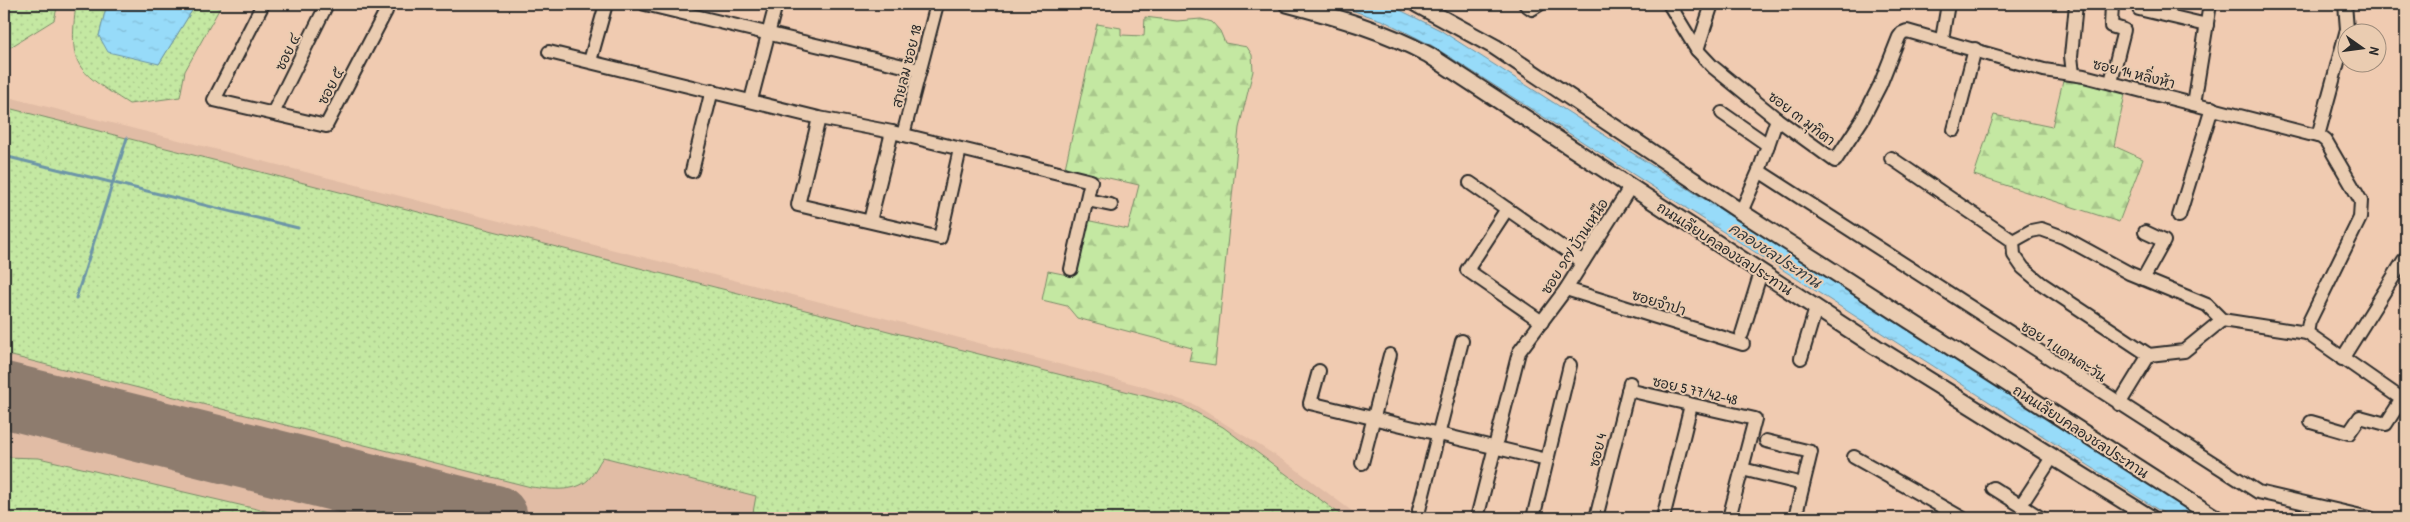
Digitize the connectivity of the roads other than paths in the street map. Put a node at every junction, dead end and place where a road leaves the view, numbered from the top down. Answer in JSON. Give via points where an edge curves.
{"nodes":[{"id":1,"x":263,"y":4,"type":"edge"},
{"id":2,"x":327,"y":4,"type":"edge"},
{"id":3,"x":606,"y":4,"type":"edge"},
{"id":4,"x":645,"y":4,"type":"edge"},
{"id":5,"x":776,"y":4,"type":"edge"},
{"id":6,"x":937,"y":4,"type":"edge"},
{"id":7,"x":1287,"y":4,"type":"edge"},
{"id":8,"x":1416,"y":4,"type":"edge"},
{"id":9,"x":1525,"y":4,"type":"edge"},
{"id":10,"x":1540,"y":4,"type":"edge"},
{"id":11,"x":1669,"y":4,"type":"edge"},
{"id":12,"x":1712,"y":4,"type":"edge"},
{"id":13,"x":1948,"y":4,"type":"edge"},
{"id":14,"x":2076,"y":4,"type":"edge"},
{"id":15,"x":2112,"y":4,"type":"edge"},
{"id":16,"x":2210,"y":4,"type":"edge"},
{"id":17,"x":2346,"y":4,"type":"edge"},
{"id":18,"x":384,"y":8,"type":"edge"},
{"id":19,"x":2140,"y":9,"type":"dead end"},
{"id":20,"x":2207,"y":25,"type":"junction"},
{"id":21,"x":769,"y":33,"type":"junction"},
{"id":22,"x":1942,"y":39,"type":"junction"},
{"id":23,"x":1975,"y":49,"type":"junction"},
{"id":24,"x":1697,"y":50,"type":"junction"},
{"id":25,"x":550,"y":52,"type":"dead end"},
{"id":26,"x":590,"y":61,"type":"junction"},
{"id":27,"x":920,"y":70,"type":"junction"},
{"id":28,"x":2072,"y":74,"type":"junction"},
{"id":29,"x":2111,"y":82,"type":"junction"},
{"id":30,"x":712,"y":90,"type":"junction"},
{"id":31,"x":751,"y":100,"type":"junction"},
{"id":32,"x":2194,"y":104,"type":"junction"},
{"id":33,"x":2212,"y":108,"type":"junction"},
{"id":34,"x":273,"y":113,"type":"junction"},
{"id":35,"x":1722,"y":113,"type":"dead end"},
{"id":36,"x":819,"y":118,"type":"junction"},
{"id":37,"x":1777,"y":120,"type":"junction"},
{"id":38,"x":1954,"y":130,"type":"dead end"},
{"id":39,"x":898,"y":133,"type":"junction"},
{"id":40,"x":2318,"y":136,"type":"junction"},
{"id":41,"x":1768,"y":145,"type":"junction"},
{"id":42,"x":960,"y":149,"type":"junction"},
{"id":43,"x":1891,"y":158,"type":"dead end"},
{"id":44,"x":692,"y":171,"type":"dead end"},
{"id":45,"x":1759,"y":171,"type":"junction"},
{"id":46,"x":1470,"y":183,"type":"dead end"},
{"id":47,"x":1631,"y":186,"type":"junction"},
{"id":48,"x":1086,"y":200,"type":"junction"},
{"id":49,"x":1111,"y":205,"type":"dead end"},
{"id":50,"x":1507,"y":210,"type":"junction"},
{"id":51,"x":1742,"y":212,"type":"junction"},
{"id":52,"x":2179,"y":216,"type":"dead end"},
{"id":53,"x":870,"y":221,"type":"junction"},
{"id":54,"x":2145,"y":232,"type":"dead end"},
{"id":55,"x":2013,"y":240,"type":"junction"},
{"id":56,"x":2404,"y":260,"type":"dead end"},
{"id":57,"x":1583,"y":262,"type":"junction"},
{"id":58,"x":1071,"y":269,"type":"dead end"},
{"id":59,"x":1761,"y":272,"type":"junction"},
{"id":60,"x":2143,"y":279,"type":"junction"},
{"id":61,"x":1566,"y":288,"type":"junction"},
{"id":62,"x":1816,"y":308,"type":"junction"},
{"id":63,"x":2222,"y":320,"type":"junction"},
{"id":64,"x":1542,"y":322,"type":"junction"},
{"id":65,"x":2308,"y":335,"type":"junction"},
{"id":66,"x":1462,"y":341,"type":"dead end"},
{"id":67,"x":1390,"y":354,"type":"dead end"},
{"id":68,"x":2149,"y":355,"type":"junction"},
{"id":69,"x":1801,"y":358,"type":"dead end"},
{"id":70,"x":2342,"y":359,"type":"junction"},
{"id":71,"x":1570,"y":365,"type":"dead end"},
{"id":72,"x":1319,"y":371,"type":"dead end"},
{"id":73,"x":1629,"y":386,"type":"joint"},
{"id":74,"x":2404,"y":400,"type":"edge"},
{"id":75,"x":2119,"y":404,"type":"junction"},
{"id":76,"x":1691,"y":405,"type":"junction"},
{"id":77,"x":1374,"y":418,"type":"junction"},
{"id":78,"x":2311,"y":422,"type":"dead end"},
{"id":79,"x":1438,"y":434,"type":"junction"},
{"id":80,"x":1766,"y":441,"type":"dead end"},
{"id":81,"x":1495,"y":447,"type":"junction"},
{"id":82,"x":2053,"y":456,"type":"junction"},
{"id":83,"x":1854,"y":457,"type":"dead end"},
{"id":84,"x":1547,"y":460,"type":"junction"},
{"id":85,"x":1362,"y":463,"type":"dead end"},
{"id":86,"x":1742,"y":469,"type":"junction"},
{"id":87,"x":1803,"y":484,"type":"junction"},
{"id":88,"x":1993,"y":488,"type":"dead end"},
{"id":89,"x":2021,"y":506,"type":"junction"},
{"id":90,"x":1419,"y":510,"type":"dead end"},
{"id":91,"x":1477,"y":518,"type":"edge"},
{"id":92,"x":1533,"y":518,"type":"edge"},
{"id":93,"x":1596,"y":518,"type":"edge"},
{"id":94,"x":1663,"y":518,"type":"edge"},
{"id":95,"x":1729,"y":518,"type":"edge"},
{"id":96,"x":1795,"y":518,"type":"edge"},
{"id":97,"x":1962,"y":518,"type":"edge"},
{"id":98,"x":2041,"y":518,"type":"edge"},
{"id":99,"x":2151,"y":518,"type":"edge"},
{"id":100,"x":2216,"y":518,"type":"edge"},
{"id":101,"x":2370,"y":518,"type":"edge"}],
"edges":[{"from":1,"to":34,"type":"street","name":"ซอย ๕","via":[[214,100]]},
{"from":2,"to":34,"type":"street","name":"ซอย ๔"},
{"from":3,"to":26,"type":"street"},
{"from":4,"to":21,"type":"street"},
{"from":5,"to":21,"type":"street"},
{"from":6,"to":27,"type":"street","name":"สายลม ซอย 18"},
{"from":7,"to":47,"type":"main road","name":"ถนนเลียบคลองชลประทาน","via":[[1400,39]]},
{"from":8,"to":51,"type":"main road","name":"ถนนเลียบคลองชลประทาน","via":[[1495,47]]},
{"from":9,"to":10,"type":"street","via":[[1532,9]]},
{"from":11,"to":24,"type":"street","name":"ซอย ๓ มุทิตา"},
{"from":12,"to":24,"type":"street"},
{"from":13,"to":22,"type":"street"},
{"from":14,"to":28,"type":"street"},
{"from":15,"to":29,"type":"street","via":[[2112,26],[2124,30]]},
{"from":16,"to":20,"type":"street"},
{"from":17,"to":40,"type":"street","via":[[2347,29]]},
{"from":18,"to":34,"type":"street","name":"ซอย ๕","via":[[326,126]]},
{"from":19,"to":20,"type":"street"},
{"from":20,"to":32,"type":"street"},
{"from":21,"to":27,"type":"street"},
{"from":21,"to":31,"type":"street"},
{"from":22,"to":23,"type":"street","name":"ซอย 14 หลิ่งห้า"},
{"from":22,"to":37,"type":"street","name":"ซอย ๓ มุทิตา","via":[[1908,31],[1902,33],[1862,120],[1835,161]]},
{"from":23,"to":28,"type":"street","name":"ซอย 14 หลิ่งห้า","via":[[2044,70]]},
{"from":23,"to":38,"type":"street"},
{"from":24,"to":37,"type":"street","name":"ซอย ๓ มุทิตา"},
{"from":25,"to":26,"type":"street"},
{"from":26,"to":30,"type":"street"},
{"from":27,"to":39,"type":"street","name":"สายลม ซอย 18"},
{"from":28,"to":29,"type":"street","name":"ซอย 14 หลิ่งห้า"},
{"from":29,"to":32,"type":"street","name":"ซอย 14 หลิ่งห้า"},
{"from":30,"to":31,"type":"street"},
{"from":30,"to":44,"type":"street"},
{"from":31,"to":36,"type":"street"},
{"from":32,"to":33,"type":"street","name":"ซอย 14 หลิ่งห้า"},
{"from":33,"to":40,"type":"street","name":"ซอย 14 หลิ่งห้า"},
{"from":33,"to":52,"type":"street"},
{"from":35,"to":41,"type":"street"},
{"from":36,"to":39,"type":"street"},
{"from":36,"to":53,"type":"street","via":[[798,205]]},
{"from":37,"to":41,"type":"street"},
{"from":39,"to":42,"type":"street"},
{"from":39,"to":53,"type":"street","name":"สายลม ซอย 18"},
{"from":40,"to":65,"type":"street","via":[[2331,150],[2361,201],[2362,209],[2309,322]]},
{"from":41,"to":45,"type":"street"},
{"from":42,"to":48,"type":"street","via":[[1090,181]]},
{"from":42,"to":53,"type":"street","via":[[940,238]]},
{"from":43,"to":55,"type":"street"},
{"from":45,"to":51,"type":"street"},
{"from":45,"to":75,"type":"street","name":"ซอย 1 แดนตะวัน"},
{"from":46,"to":50,"type":"street"},
{"from":47,"to":57,"type":"street","name":"ซอย ๑๗ บ้านเหนือ"},
{"from":47,"to":59,"type":"main road","name":"ถนนเลียบคลองชลประทาน"},
{"from":48,"to":49,"type":"street"},
{"from":48,"to":58,"type":"street"},
{"from":50,"to":57,"type":"street"},
{"from":50,"to":64,"type":"street","via":[[1467,270]]},
{"from":51,"to":100,"type":"main road","name":"ถนนเลียบคลองชลประทาน"},
{"from":54,"to":60,"type":"street","via":[[2164,241]]},
{"from":55,"to":60,"type":"street","via":[[2041,229],[2063,237]]},
{"from":55,"to":68,"type":"street","via":[[2014,255],[2023,268]]},
{"from":56,"to":70,"type":"street"},
{"from":57,"to":61,"type":"street","name":"ซอย ๑๗ บ้านเหนือ"},
{"from":59,"to":61,"type":"street","name":"ซอยจำปา","via":[[1742,339]]},
{"from":59,"to":62,"type":"main road","name":"ถนนเลียบคลองชลประทาน"},
{"from":60,"to":63,"type":"street","via":[[2207,305]]},
{"from":61,"to":64,"type":"street","name":"ซอย ๑๗ บ้านเหนือ"},
{"from":62,"to":69,"type":"street"},
{"from":62,"to":82,"type":"main road","name":"ถนนเลียบคลองชลประทาน"},
{"from":63,"to":65,"type":"street"},
{"from":63,"to":68,"type":"street","via":[[2184,351]]},
{"from":64,"to":81,"type":"street","name":"ซอย ๑๗ บ้านเหนือ","via":[[1519,352]]},
{"from":65,"to":70,"type":"street"},
{"from":66,"to":79,"type":"street"},
{"from":67,"to":77,"type":"street"},
{"from":68,"to":75,"type":"street"},
{"from":70,"to":74,"type":"street"},
{"from":71,"to":84,"type":"street"},
{"from":72,"to":77,"type":"street","via":[[1310,402]]},
{"from":73,"to":76,"type":"street","name":"ซอย 5 77/42-48"},
{"from":73,"to":93,"type":"street","name":"ซอย 4"},
{"from":74,"to":78,"type":"street","via":[[2386,424],[2360,417],[2348,433]]},
{"from":75,"to":101,"type":"street","name":"ซอย 1 แดนตะวัน","via":[[2258,492]]},
{"from":76,"to":86,"type":"street","name":"ซอย 5 77/42-48","via":[[1755,419]]},
{"from":76,"to":94,"type":"street"},
{"from":77,"to":79,"type":"street"},
{"from":77,"to":85,"type":"street"},
{"from":79,"to":81,"type":"street"},
{"from":79,"to":90,"type":"street"},
{"from":80,"to":87,"type":"street","via":[[1811,452]]},
{"from":81,"to":84,"type":"street"},
{"from":81,"to":91,"type":"street","name":"ซอย ๑๗ บ้านเหนือ"},
{"from":82,"to":89,"type":"street"},
{"from":82,"to":99,"type":"main road","name":"ถนนเลียบคลองชลประทาน"},
{"from":83,"to":97,"type":"street"},
{"from":84,"to":92,"type":"street"},
{"from":86,"to":87,"type":"street"},
{"from":86,"to":95,"type":"street"},
{"from":87,"to":96,"type":"street"},
{"from":88,"to":89,"type":"street"},
{"from":89,"to":98,"type":"street"}]}
